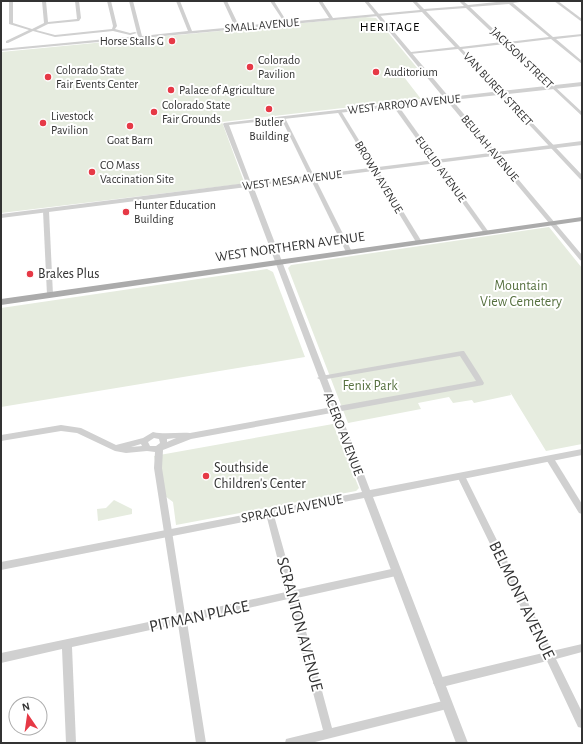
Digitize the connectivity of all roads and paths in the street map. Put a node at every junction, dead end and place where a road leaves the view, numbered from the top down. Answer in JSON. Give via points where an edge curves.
{"nodes":[{"id":1,"x":11,"y":1,"type":"edge"},
{"id":2,"x":44,"y":1,"type":"edge"},
{"id":3,"x":77,"y":1,"type":"edge"},
{"id":4,"x":110,"y":1,"type":"edge"},
{"id":5,"x":131,"y":1,"type":"edge"},
{"id":6,"x":134,"y":1,"type":"edge"},
{"id":7,"x":178,"y":1,"type":"edge"},
{"id":8,"x":225,"y":1,"type":"edge"},
{"id":9,"x":272,"y":1,"type":"edge"},
{"id":10,"x":320,"y":1,"type":"edge"},
{"id":11,"x":366,"y":1,"type":"edge"},
{"id":12,"x":414,"y":1,"type":"edge"},
{"id":13,"x":461,"y":1,"type":"edge"},
{"id":14,"x":524,"y":1,"type":"edge"},
{"id":15,"x":556,"y":1,"type":"edge"},
{"id":16,"x":509,"y":2,"type":"edge"},
{"id":17,"x":467,"y":6,"type":"junction"},
{"id":18,"x":423,"y":10,"type":"junction"},
{"id":19,"x":378,"y":15,"type":"junction"},
{"id":20,"x":582,"y":15,"type":"edge"},
{"id":21,"x":575,"y":16,"type":"junction"},
{"id":22,"x":332,"y":19,"type":"junction"},
{"id":23,"x":582,"y":21,"type":"edge"},
{"id":24,"x":47,"y":23,"type":"junction"},
{"id":25,"x":286,"y":23,"type":"junction"},
{"id":26,"x":238,"y":28,"type":"junction"},
{"id":27,"x":31,"y":30,"type":"junction"},
{"id":28,"x":113,"y":30,"type":"junction"},
{"id":29,"x":190,"y":32,"type":"junction"},
{"id":30,"x":140,"y":35,"type":"junction"},
{"id":31,"x":582,"y":35,"type":"edge"},
{"id":32,"x":129,"y":36,"type":"junction"},
{"id":33,"x":553,"y":38,"type":"junction"},
{"id":34,"x":1,"y":40,"type":"edge"},
{"id":35,"x":7,"y":42,"type":"junction"},
{"id":36,"x":506,"y":43,"type":"junction"},
{"id":37,"x":16,"y":48,"type":"junction"},
{"id":38,"x":459,"y":48,"type":"junction"},
{"id":39,"x":1,"y":50,"type":"edge"},
{"id":40,"x":411,"y":53,"type":"junction"},
{"id":41,"x":582,"y":63,"type":"edge"},
{"id":42,"x":582,"y":84,"type":"edge"},
{"id":43,"x":552,"y":87,"type":"junction"},
{"id":44,"x":502,"y":93,"type":"junction"},
{"id":45,"x":449,"y":99,"type":"junction"},
{"id":46,"x":395,"y":105,"type":"junction"},
{"id":47,"x":339,"y":111,"type":"junction"},
{"id":48,"x":582,"y":115,"type":"edge"},
{"id":49,"x":283,"y":118,"type":"junction"},
{"id":50,"x":226,"y":124,"type":"joint"},
{"id":51,"x":582,"y":143,"type":"edge"},
{"id":52,"x":552,"y":147,"type":"junction"},
{"id":53,"x":495,"y":154,"type":"junction"},
{"id":54,"x":436,"y":162,"type":"junction"},
{"id":55,"x":375,"y":169,"type":"junction"},
{"id":56,"x":313,"y":177,"type":"junction"},
{"id":57,"x":582,"y":178,"type":"edge"},
{"id":58,"x":250,"y":185,"type":"junction"},
{"id":59,"x":46,"y":211,"type":"junction"},
{"id":60,"x":1,"y":216,"type":"edge"},
{"id":61,"x":582,"y":219,"type":"edge"},
{"id":62,"x":551,"y":223,"type":"junction"},
{"id":63,"x":486,"y":232,"type":"junction"},
{"id":64,"x":419,"y":242,"type":"junction"},
{"id":65,"x":349,"y":252,"type":"junction"},
{"id":66,"x":582,"y":260,"type":"edge"},
{"id":67,"x":279,"y":262,"type":"junction"},
{"id":68,"x":50,"y":295,"type":"junction"},
{"id":69,"x":1,"y":302,"type":"edge"},
{"id":70,"x":321,"y":378,"type":"junction"},
{"id":71,"x":334,"y":411,"type":"junction"},
{"id":72,"x":190,"y":436,"type":"junction"},
{"id":73,"x":162,"y":437,"type":"junction"},
{"id":74,"x":1,"y":438,"type":"edge"},
{"id":75,"x":147,"y":446,"type":"junction"},
{"id":76,"x":160,"y":448,"type":"junction"},
{"id":77,"x":582,"y":452,"type":"edge"},
{"id":78,"x":550,"y":458,"type":"junction"},
{"id":79,"x":158,"y":468,"type":"junction"},
{"id":80,"x":461,"y":476,"type":"junction"},
{"id":81,"x":367,"y":495,"type":"junction"},
{"id":82,"x":582,"y":511,"type":"edge"},
{"id":83,"x":270,"y":514,"type":"junction"},
{"id":84,"x":168,"y":534,"type":"junction"},
{"id":85,"x":1,"y":566,"type":"edge"},
{"id":86,"x":396,"y":572,"type":"junction"},
{"id":87,"x":292,"y":595,"type":"junction"},
{"id":88,"x":181,"y":620,"type":"junction"},
{"id":89,"x":67,"y":644,"type":"junction"},
{"id":90,"x":582,"y":648,"type":"edge"},
{"id":91,"x":549,"y":656,"type":"junction"},
{"id":92,"x":1,"y":658,"type":"edge"},
{"id":93,"x":438,"y":683,"type":"junction"},
{"id":94,"x":447,"y":705,"type":"junction"},
{"id":95,"x":582,"y":723,"type":"edge"},
{"id":96,"x":329,"y":734,"type":"junction"},
{"id":97,"x":71,"y":743,"type":"edge"},
{"id":98,"x":201,"y":743,"type":"edge"},
{"id":99,"x":290,"y":743,"type":"edge"},
{"id":100,"x":462,"y":743,"type":"edge"}],
"edges":[{"from":1,"to":27,"type":"street","via":[[11,24]]},
{"from":2,"to":24,"type":"street"},
{"from":3,"to":24,"type":"street","via":[[78,20]]},
{"from":4,"to":28,"type":"street","via":[[115,26]]},
{"from":5,"to":6,"type":"street"},
{"from":5,"to":30,"type":"street"},
{"from":7,"to":29,"type":"street"},
{"from":8,"to":26,"type":"street"},
{"from":9,"to":25,"type":"street"},
{"from":10,"to":22,"type":"street"},
{"from":11,"to":19,"type":"street","name":"BEULAH AVENUE"},
{"from":12,"to":18,"type":"street","name":"VAN BUREN STREET"},
{"from":13,"to":17,"type":"street","name":"JACKSON STREET"},
{"from":14,"to":16,"type":"street","name":"SMALL AVENUE"},
{"from":15,"to":21,"type":"street"},
{"from":16,"to":17,"type":"street","name":"SMALL AVENUE"},
{"from":16,"to":33,"type":"street"},
{"from":17,"to":18,"type":"street","name":"SMALL AVENUE"},
{"from":17,"to":36,"type":"street","name":"JACKSON STREET"},
{"from":18,"to":19,"type":"street","name":"SMALL AVENUE"},
{"from":18,"to":38,"type":"street","name":"VAN BUREN STREET"},
{"from":19,"to":22,"type":"street","name":"SMALL AVENUE"},
{"from":19,"to":40,"type":"street","name":"BEULAH AVENUE"},
{"from":20,"to":21,"type":"street"},
{"from":21,"to":23,"type":"street"},
{"from":22,"to":25,"type":"street","name":"SMALL AVENUE"},
{"from":24,"to":27,"type":"street"},
{"from":25,"to":26,"type":"street","name":"SMALL AVENUE"},
{"from":26,"to":29,"type":"street","name":"SMALL AVENUE"},
{"from":27,"to":28,"type":"street","via":[[55,36]]},
{"from":27,"to":35,"type":"street"},
{"from":28,"to":32,"type":"street"},
{"from":29,"to":30,"type":"street","name":"SMALL AVENUE"},
{"from":30,"to":32,"type":"street","name":"SMALL AVENUE"},
{"from":31,"to":33,"type":"street"},
{"from":32,"to":37,"type":"street"},
{"from":33,"to":36,"type":"street"},
{"from":33,"to":41,"type":"street"},
{"from":34,"to":35,"type":"street"},
{"from":35,"to":37,"type":"street"},
{"from":36,"to":38,"type":"street"},
{"from":36,"to":43,"type":"street","name":"JACKSON STREET"},
{"from":37,"to":39,"type":"street"},
{"from":38,"to":40,"type":"street"},
{"from":38,"to":44,"type":"street","name":"VAN BUREN STREET"},
{"from":40,"to":45,"type":"street","name":"BEULAH AVENUE"},
{"from":42,"to":43,"type":"street","name":"WEST ARROYO AVENUE"},
{"from":43,"to":44,"type":"street","name":"WEST ARROYO AVENUE"},
{"from":43,"to":48,"type":"street","name":"JACKSON STREET"},
{"from":44,"to":45,"type":"street","name":"WEST ARROYO AVENUE"},
{"from":44,"to":52,"type":"street","name":"VAN BUREN STREET"},
{"from":45,"to":46,"type":"street","name":"WEST ARROYO AVENUE"},
{"from":45,"to":53,"type":"street","name":"BEULAH AVENUE"},
{"from":46,"to":47,"type":"street","name":"WEST ARROYO AVENUE"},
{"from":46,"to":54,"type":"street","name":"EUCLID AVENUE"},
{"from":47,"to":49,"type":"street","name":"WEST ARROYO AVENUE"},
{"from":47,"to":55,"type":"street","name":"BROWN AVENUE"},
{"from":49,"to":50,"type":"street","name":"WEST ARROYO AVENUE"},
{"from":49,"to":56,"type":"street"},
{"from":50,"to":58,"type":"street","name":"ACERO AVENUE"},
{"from":51,"to":52,"type":"street","name":"WEST MESA AVENUE"},
{"from":52,"to":53,"type":"street","name":"WEST MESA AVENUE"},
{"from":52,"to":57,"type":"street","name":"VAN BUREN STREET"},
{"from":53,"to":54,"type":"street","name":"WEST MESA AVENUE"},
{"from":53,"to":62,"type":"street","name":"BEULAH AVENUE"},
{"from":54,"to":55,"type":"street","name":"WEST MESA AVENUE"},
{"from":54,"to":63,"type":"street","name":"EUCLID AVENUE"},
{"from":55,"to":56,"type":"street","name":"WEST MESA AVENUE"},
{"from":55,"to":64,"type":"street","name":"BROWN AVENUE"},
{"from":56,"to":58,"type":"street","name":"WEST MESA AVENUE"},
{"from":56,"to":65,"type":"street"},
{"from":58,"to":59,"type":"street","name":"WEST MESA AVENUE"},
{"from":58,"to":67,"type":"street","name":"ACERO AVENUE"},
{"from":59,"to":60,"type":"street","name":"WEST MESA AVENUE"},
{"from":59,"to":68,"type":"street"},
{"from":61,"to":62,"type":"main road","name":"WEST NORTHERN AVENUE"},
{"from":62,"to":63,"type":"main road","name":"WEST NORTHERN AVENUE"},
{"from":62,"to":66,"type":"street","name":"BEULAH AVENUE"},
{"from":63,"to":64,"type":"main road","name":"WEST NORTHERN AVENUE"},
{"from":64,"to":65,"type":"main road","name":"WEST NORTHERN AVENUE"},
{"from":65,"to":67,"type":"main road","name":"WEST NORTHERN AVENUE"},
{"from":67,"to":68,"type":"main road","name":"WEST NORTHERN AVENUE"},
{"from":67,"to":70,"type":"street","name":"ACERO AVENUE"},
{"from":68,"to":69,"type":"main road","name":"WEST NORTHERN AVENUE"},
{"from":70,"to":71,"type":"street","name":"ACERO AVENUE"},
{"from":70,"to":71,"type":"street","via":[[462,353],[480,383]]},
{"from":71,"to":72,"type":"street"},
{"from":71,"to":81,"type":"street","name":"ACERO AVENUE"},
{"from":72,"to":73,"type":"street"},
{"from":72,"to":76,"type":"street"},
{"from":73,"to":75,"type":"street","via":[[153,435]]},
{"from":73,"to":76,"type":"street","via":[[164,443]]},
{"from":74,"to":75,"type":"street","via":[[61,428],[78,430],[115,448],[126,450]]},
{"from":75,"to":76,"type":"street"},
{"from":75,"to":79,"type":"street"},
{"from":76,"to":79,"type":"street"},
{"from":77,"to":78,"type":"street","name":"SPRAGUE AVENUE"},
{"from":78,"to":80,"type":"street","name":"SPRAGUE AVENUE"},
{"from":78,"to":82,"type":"street"},
{"from":79,"to":84,"type":"street"},
{"from":80,"to":81,"type":"street","name":"SPRAGUE AVENUE"},
{"from":80,"to":91,"type":"street","name":"BELMONT AVENUE"},
{"from":81,"to":83,"type":"street","name":"SPRAGUE AVENUE"},
{"from":81,"to":86,"type":"street","name":"ACERO AVENUE"},
{"from":83,"to":84,"type":"street","name":"SPRAGUE AVENUE"},
{"from":83,"to":87,"type":"street","name":"SCRANTON AVENUE"},
{"from":84,"to":85,"type":"street","name":"SPRAGUE AVENUE"},
{"from":84,"to":88,"type":"street"},
{"from":86,"to":87,"type":"street","name":"PITMAN PLACE"},
{"from":86,"to":93,"type":"street","name":"ACERO AVENUE"},
{"from":87,"to":88,"type":"street","name":"PITMAN PLACE"},
{"from":87,"to":96,"type":"street","name":"SCRANTON AVENUE"},
{"from":88,"to":89,"type":"street","name":"PITMAN PLACE"},
{"from":88,"to":98,"type":"street"},
{"from":89,"to":92,"type":"street","name":"PITMAN PLACE"},
{"from":89,"to":97,"type":"street"},
{"from":90,"to":91,"type":"street"},
{"from":91,"to":93,"type":"street"},
{"from":91,"to":95,"type":"street","name":"BELMONT AVENUE"},
{"from":93,"to":94,"type":"street","name":"ACERO AVENUE"},
{"from":94,"to":96,"type":"street"},
{"from":94,"to":100,"type":"street","name":"ACERO AVENUE"},
{"from":96,"to":99,"type":"street"}]}
